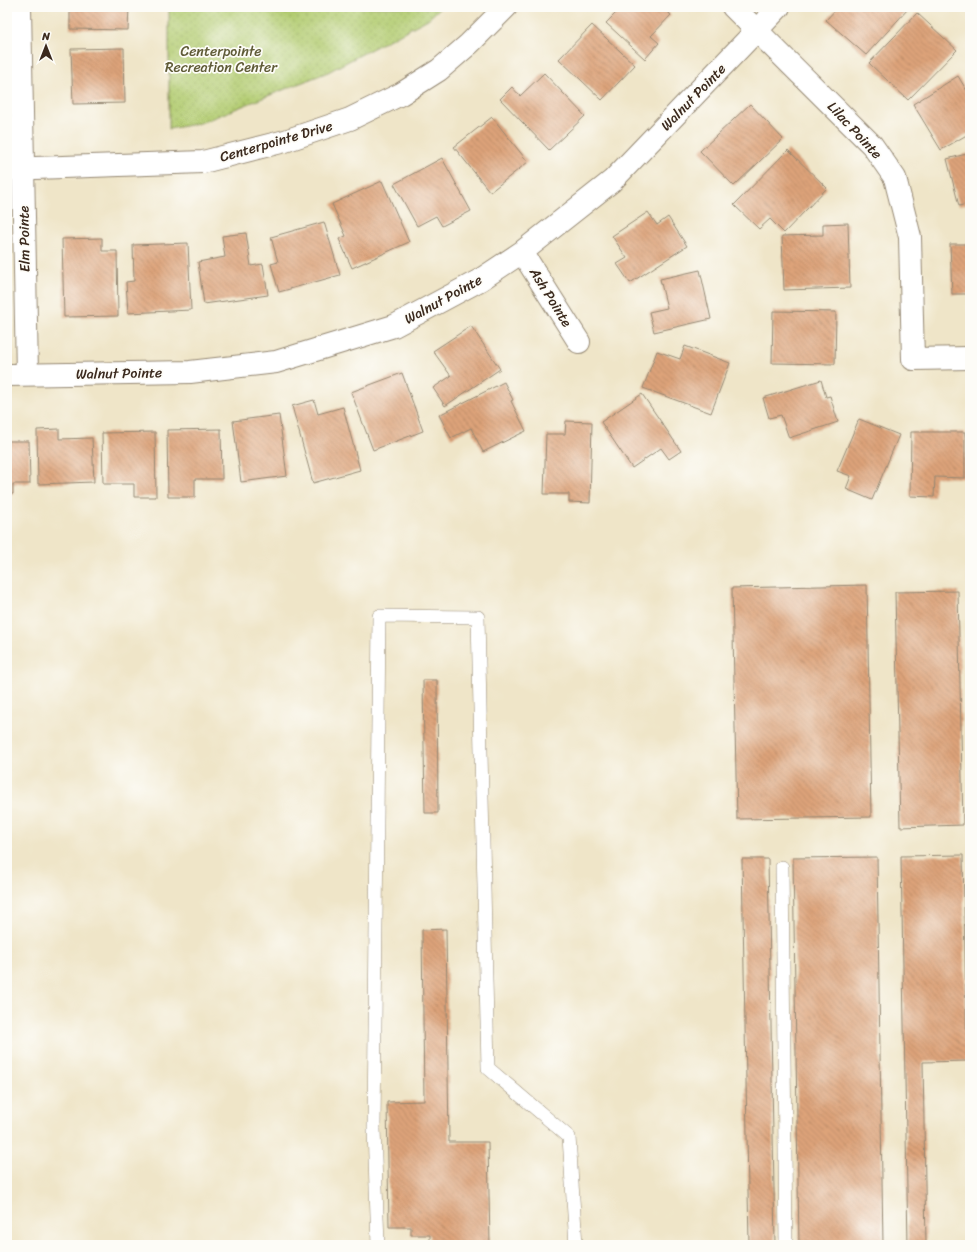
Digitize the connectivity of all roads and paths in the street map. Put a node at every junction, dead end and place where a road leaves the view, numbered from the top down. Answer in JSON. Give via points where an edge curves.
{"nodes":[{"id":1,"x":20,"y":7,"type":"edge"},
{"id":2,"x":506,"y":7,"type":"edge"},
{"id":3,"x":733,"y":7,"type":"edge"},
{"id":4,"x":779,"y":7,"type":"edge"},
{"id":5,"x":757,"y":30,"type":"junction"},
{"id":6,"x":15,"y":169,"type":"edge"},
{"id":7,"x":522,"y":252,"type":"junction"},
{"id":8,"x":579,"y":342,"type":"dead end"},
{"id":9,"x":970,"y":358,"type":"edge"},
{"id":10,"x":17,"y":374,"type":"edge"},
{"id":11,"x":782,"y":867,"type":"dead end"},
{"id":12,"x":378,"y":1245,"type":"edge"},
{"id":13,"x":576,"y":1245,"type":"edge"},
{"id":14,"x":786,"y":1245,"type":"edge"}],
"edges":[{"from":1,"to":6,"type":"street","name":"Elm Pointe"},
{"from":2,"to":6,"type":"street","name":"Centerpointe Drive","via":[[440,70],[401,94],[350,119],[285,141],[203,162]]},
{"from":3,"to":5,"type":"street","name":"Lilac Pointe"},
{"from":4,"to":5,"type":"street","name":"Walnut Pointe"},
{"from":5,"to":7,"type":"street","name":"Walnut Pointe","via":[[612,181]]},
{"from":5,"to":9,"type":"street","name":"Lilac Pointe","via":[[872,145],[895,178],[910,237],[913,359]]},
{"from":6,"to":10,"type":"street","name":"Elm Pointe"},
{"from":7,"to":8,"type":"street","name":"Ash Pointe"},
{"from":7,"to":10,"type":"street","name":"Walnut Pointe","via":[[480,280],[394,326],[276,362],[190,372]]},
{"from":11,"to":14,"type":"lane"},
{"from":12,"to":13,"type":"lane","via":[[374,1121],[379,616],[478,617],[488,1068],[569,1137]]}]}
